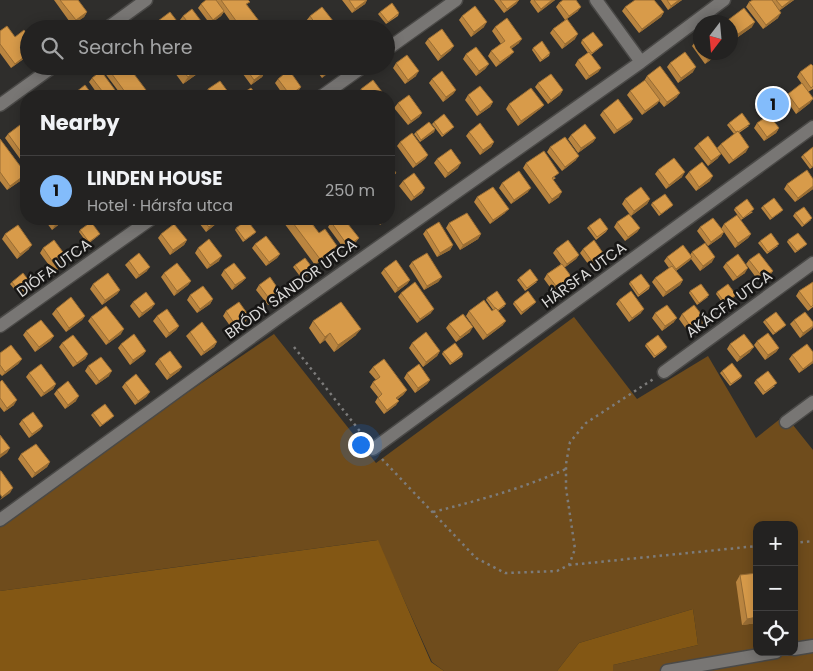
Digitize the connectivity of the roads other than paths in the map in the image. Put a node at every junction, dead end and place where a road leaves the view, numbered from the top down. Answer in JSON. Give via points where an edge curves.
{"nodes":[{"id":1,"x":146,"y":0,"type":"edge"},
{"id":2,"x":456,"y":0,"type":"edge"},
{"id":3,"x":596,"y":0,"type":"edge"},
{"id":4,"x":724,"y":0,"type":"edge"},
{"id":5,"x":118,"y":20,"type":"edge"},
{"id":6,"x":395,"y":44,"type":"edge"},
{"id":7,"x":641,"y":62,"type":"junction"},
{"id":8,"x":42,"y":75,"type":"edge"},
{"id":9,"x":351,"y":75,"type":"edge"},
{"id":10,"x":21,"y":90,"type":"edge"},
{"id":11,"x":330,"y":90,"type":"edge"},
{"id":12,"x":20,"y":91,"type":"edge"},
{"id":13,"x":0,"y":105,"type":"edge"},
{"id":14,"x":813,"y":128,"type":"edge"},
{"id":15,"x":142,"y":225,"type":"edge"},
{"id":16,"x":813,"y":263,"type":"edge"},
{"id":17,"x":0,"y":326,"type":"edge"},
{"id":18,"x":664,"y":372,"type":"road end"},
{"id":19,"x":813,"y":402,"type":"edge"},
{"id":20,"x":786,"y":422,"type":"dead end"},
{"id":21,"x":373,"y":449,"type":"road end"},
{"id":22,"x":0,"y":520,"type":"edge"},
{"id":23,"x":813,"y":646,"type":"edge"},
{"id":24,"x":798,"y":648,"type":"edge"},
{"id":25,"x":753,"y":656,"type":"edge"},
{"id":26,"x":667,"y":671,"type":"edge"}],
"edges":[{"from":1,"to":5,"type":"street"},
{"from":2,"to":6,"type":"street"},
{"from":3,"to":7,"type":"street"},
{"from":4,"to":7,"type":"street","name":"BRÓDY SÁNDOR UTCA"},
{"from":7,"to":22,"type":"street","name":"BRÓDY SÁNDOR UTCA","via":[[278,318]]},
{"from":8,"to":10,"type":"street"},
{"from":9,"to":11,"type":"street"},
{"from":12,"to":13,"type":"street"},
{"from":14,"to":21,"type":"street","name":"HÁRSFA UTCA"},
{"from":15,"to":17,"type":"street","name":"DIÓFA UTCA"},
{"from":16,"to":18,"type":"street","name":"AKÁCFA UTCA"},
{"from":19,"to":20,"type":"street"},
{"from":23,"to":24,"type":"street"},
{"from":25,"to":26,"type":"street"}]}
